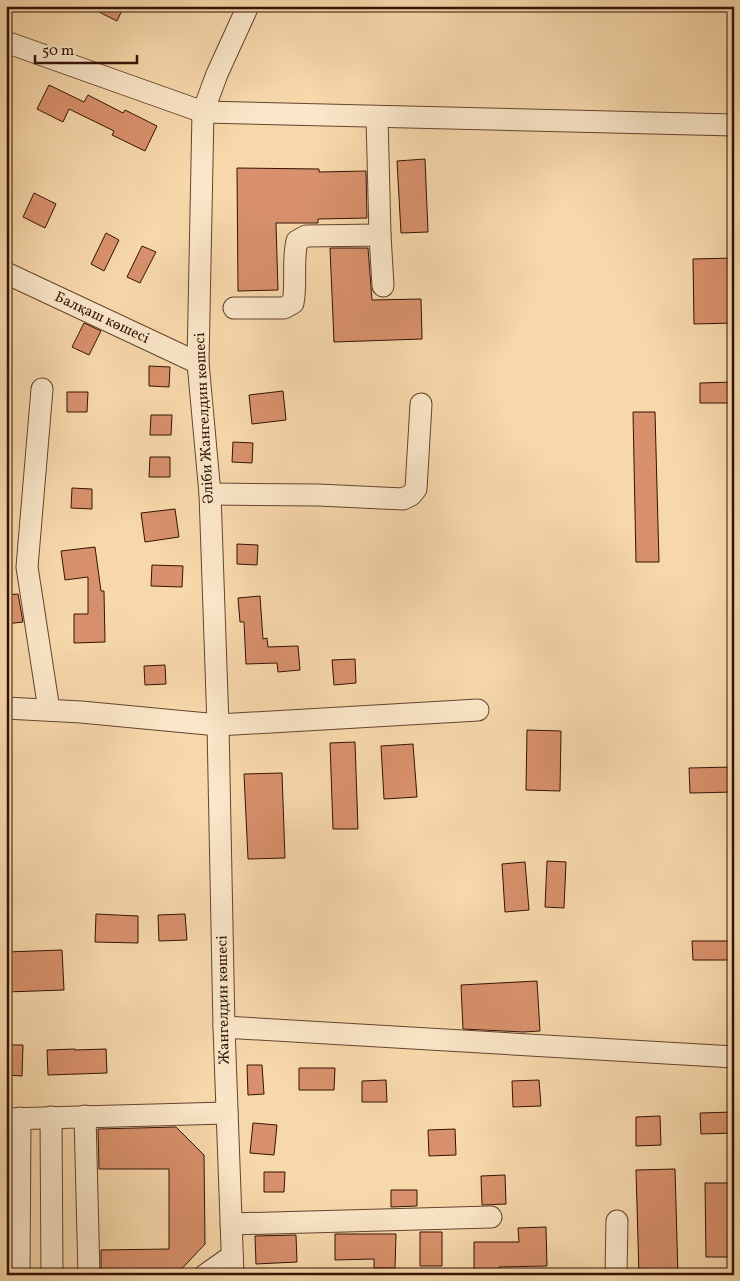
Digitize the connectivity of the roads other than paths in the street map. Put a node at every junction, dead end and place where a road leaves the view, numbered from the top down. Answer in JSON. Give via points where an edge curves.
{"nodes":[{"id":1,"x":248,"y":6,"type":"edge"},
{"id":2,"x":6,"y":42,"type":"edge"},
{"id":3,"x":203,"y":112,"type":"junction"},
{"id":4,"x":377,"y":117,"type":"junction"},
{"id":5,"x":734,"y":124,"type":"edge"},
{"id":6,"x":380,"y":235,"type":"junction"},
{"id":7,"x":6,"y":272,"type":"edge"},
{"id":8,"x":383,"y":286,"type":"dead end"},
{"id":9,"x":234,"y":308,"type":"dead end"},
{"id":10,"x":198,"y":364,"type":"junction"},
{"id":11,"x":42,"y":389,"type":"dead end"},
{"id":12,"x":421,"y":404,"type":"dead end"},
{"id":13,"x":210,"y":494,"type":"junction"},
{"id":14,"x":6,"y":708,"type":"edge"},
{"id":15,"x":49,"y":710,"type":"junction"},
{"id":16,"x":478,"y":710,"type":"dead end"},
{"id":17,"x":218,"y":725,"type":"junction"},
{"id":18,"x":224,"y":1027,"type":"junction"},
{"id":19,"x":734,"y":1057,"type":"edge"},
{"id":20,"x":227,"y":1113,"type":"junction"},
{"id":21,"x":85,"y":1116,"type":"junction"},
{"id":22,"x":52,"y":1117,"type":"junction"},
{"id":23,"x":13,"y":1118,"type":"edge"},
{"id":24,"x":491,"y":1217,"type":"dead end"},
{"id":25,"x":618,"y":1221,"type":"dead end"},
{"id":26,"x":231,"y":1224,"type":"junction"},
{"id":27,"x":233,"y":1265,"type":"edge"},
{"id":28,"x":19,"y":1275,"type":"edge"},
{"id":29,"x":52,"y":1275,"type":"edge"},
{"id":30,"x":89,"y":1275,"type":"edge"},
{"id":31,"x":206,"y":1275,"type":"edge"},
{"id":32,"x":616,"y":1275,"type":"edge"}],
"edges":[{"from":1,"to":3,"type":"street","name":"Әліби Жангелдин көшесі"},
{"from":2,"to":3,"type":"street"},
{"from":3,"to":4,"type":"street"},
{"from":3,"to":10,"type":"street","name":"Әліби Жангелдин көшесі"},
{"from":4,"to":5,"type":"street"},
{"from":4,"to":6,"type":"street"},
{"from":6,"to":8,"type":"street"},
{"from":6,"to":9,"type":"street","via":[[306,236],[297,242],[294,252],[293,303],[284,308]]},
{"from":7,"to":10,"type":"street","name":"Балқаш көшесі"},
{"from":10,"to":13,"type":"street","name":"Әліби Жангелдин көшесі"},
{"from":11,"to":15,"type":"street","via":[[27,567]]},
{"from":12,"to":13,"type":"street","via":[[416,489],[407,498]]},
{"from":13,"to":17,"type":"street","name":"Әліби Жангелдин көшесі"},
{"from":14,"to":15,"type":"street"},
{"from":15,"to":17,"type":"street"},
{"from":16,"to":17,"type":"street"},
{"from":17,"to":18,"type":"street","name":"Жангелдин көшесі"},
{"from":18,"to":19,"type":"street"},
{"from":18,"to":20,"type":"street","name":"Жангелдин көшесі"},
{"from":20,"to":21,"type":"street"},
{"from":20,"to":26,"type":"street","name":"Жангелдин көшесі"},
{"from":21,"to":22,"type":"street"},
{"from":21,"to":30,"type":"street"},
{"from":22,"to":23,"type":"street"},
{"from":22,"to":29,"type":"street"},
{"from":23,"to":28,"type":"street"},
{"from":24,"to":26,"type":"street"},
{"from":25,"to":32,"type":"street"},
{"from":26,"to":27,"type":"street","name":"Жангелдин көшесі"},
{"from":27,"to":31,"type":"street"}]}
